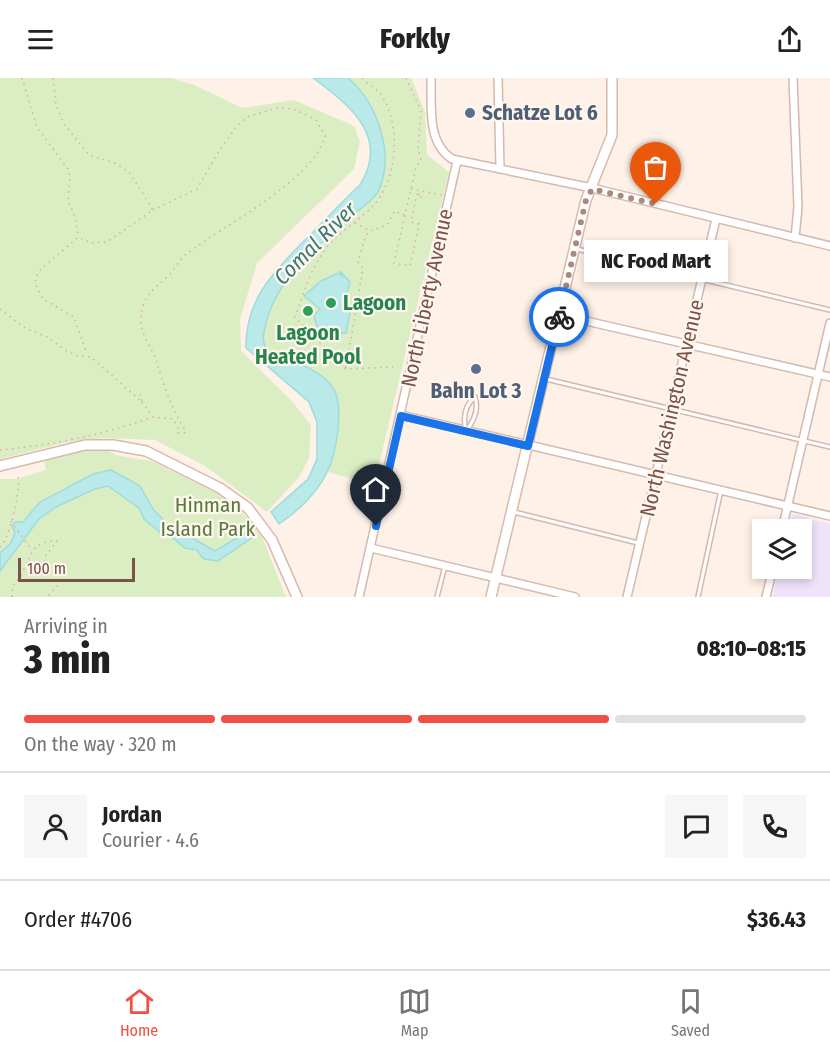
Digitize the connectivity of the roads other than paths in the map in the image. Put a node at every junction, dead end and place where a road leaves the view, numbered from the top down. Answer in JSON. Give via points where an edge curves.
{"nodes":[{"id":1,"x":431,"y":78,"type":"edge"},
{"id":2,"x":498,"y":78,"type":"edge"},
{"id":3,"x":612,"y":78,"type":"edge"},
{"id":4,"x":793,"y":78,"type":"edge"},
{"id":5,"x":457,"y":161,"type":"junction"},
{"id":6,"x":500,"y":168,"type":"junction"},
{"id":7,"x":592,"y":189,"type":"junction"},
{"id":8,"x":716,"y":219,"type":"junction"},
{"id":9,"x":795,"y":238,"type":"junction"},
{"id":10,"x":830,"y":246,"type":"edge"},
{"id":11,"x":575,"y":248,"type":"junction"},
{"id":12,"x":702,"y":280,"type":"junction"},
{"id":13,"x":830,"y":310,"type":"edge"},
{"id":14,"x":560,"y":315,"type":"junction"},
{"id":15,"x":830,"y":323,"type":"edge"},
{"id":16,"x":687,"y":343,"type":"junction"},
{"id":17,"x":818,"y":374,"type":"junction"},
{"id":18,"x":830,"y":377,"type":"edge"},
{"id":19,"x":544,"y":379,"type":"junction"},
{"id":20,"x":672,"y":411,"type":"junction"},
{"id":21,"x":401,"y":416,"type":"junction"},
{"id":22,"x":466,"y":431,"type":"junction"},
{"id":23,"x":802,"y":440,"type":"junction"},
{"id":24,"x":528,"y":446,"type":"junction"},
{"id":25,"x":830,"y":447,"type":"edge"},
{"id":26,"x":0,"y":466,"type":"edge"},
{"id":27,"x":657,"y":475,"type":"junction"},
{"id":28,"x":722,"y":490,"type":"junction"},
{"id":29,"x":788,"y":506,"type":"junction"},
{"id":30,"x":512,"y":512,"type":"junction"},
{"id":31,"x":830,"y":516,"type":"edge"},
{"id":32,"x":785,"y":519,"type":"edge"},
{"id":33,"x":640,"y":543,"type":"junction"},
{"id":34,"x":371,"y":548,"type":"junction"},
{"id":35,"x":445,"y":566,"type":"junction"},
{"id":36,"x":495,"y":579,"type":"junction"},
{"id":37,"x":770,"y":579,"type":"edge"},
{"id":38,"x":297,"y":597,"type":"edge"},
{"id":39,"x":359,"y":597,"type":"edge"},
{"id":40,"x":437,"y":597,"type":"edge"},
{"id":41,"x":491,"y":597,"type":"edge"},
{"id":42,"x":574,"y":597,"type":"edge"},
{"id":43,"x":627,"y":597,"type":"edge"},
{"id":44,"x":698,"y":597,"type":"edge"},
{"id":45,"x":766,"y":597,"type":"edge"}],
"edges":[{"from":1,"to":5,"type":"street","via":[[436,142],[444,154]]},
{"from":2,"to":6,"type":"street"},
{"from":3,"to":7,"type":"street","via":[[612,135]]},
{"from":4,"to":9,"type":"street","via":[[798,207]]},
{"from":5,"to":6,"type":"street"},
{"from":5,"to":21,"type":"street","name":"North Liberty Avenue"},
{"from":6,"to":7,"type":"street"},
{"from":7,"to":8,"type":"street"},
{"from":7,"to":11,"type":"street"},
{"from":8,"to":9,"type":"street"},
{"from":8,"to":12,"type":"street","name":"North Washington Avenue"},
{"from":9,"to":10,"type":"street"},
{"from":11,"to":12,"type":"lane"},
{"from":11,"to":14,"type":"street"},
{"from":12,"to":13,"type":"lane"},
{"from":12,"to":16,"type":"street","name":"North Washington Avenue"},
{"from":14,"to":16,"type":"street"},
{"from":14,"to":19,"type":"street"},
{"from":15,"to":17,"type":"street"},
{"from":16,"to":17,"type":"street"},
{"from":16,"to":20,"type":"street","name":"North Washington Avenue"},
{"from":17,"to":18,"type":"street"},
{"from":17,"to":23,"type":"street"},
{"from":19,"to":20,"type":"lane"},
{"from":19,"to":24,"type":"street"},
{"from":20,"to":23,"type":"lane"},
{"from":20,"to":27,"type":"street","name":"North Washington Avenue"},
{"from":21,"to":22,"type":"street"},
{"from":21,"to":34,"type":"street","name":"North Liberty Avenue"},
{"from":22,"to":22,"type":"lane","via":[[473,423],[475,397],[467,408]]},
{"from":22,"to":24,"type":"street"},
{"from":23,"to":25,"type":"lane"},
{"from":23,"to":29,"type":"street"},
{"from":24,"to":27,"type":"street"},
{"from":24,"to":30,"type":"street"},
{"from":26,"to":38,"type":"street","via":[[85,445],[146,451],[220,488],[248,508],[272,540]]},
{"from":27,"to":28,"type":"street"},
{"from":27,"to":33,"type":"street","name":"North Washington Avenue"},
{"from":28,"to":29,"type":"street"},
{"from":28,"to":44,"type":"lane"},
{"from":29,"to":31,"type":"street"},
{"from":29,"to":32,"type":"street"},
{"from":30,"to":33,"type":"lane"},
{"from":30,"to":36,"type":"street"},
{"from":33,"to":43,"type":"street","name":"North Washington Avenue"},
{"from":34,"to":35,"type":"street"},
{"from":34,"to":39,"type":"street","name":"North Liberty Avenue"},
{"from":35,"to":36,"type":"street"},
{"from":35,"to":40,"type":"lane"},
{"from":36,"to":41,"type":"street"},
{"from":36,"to":42,"type":"street"},
{"from":37,"to":45,"type":"street"}]}
